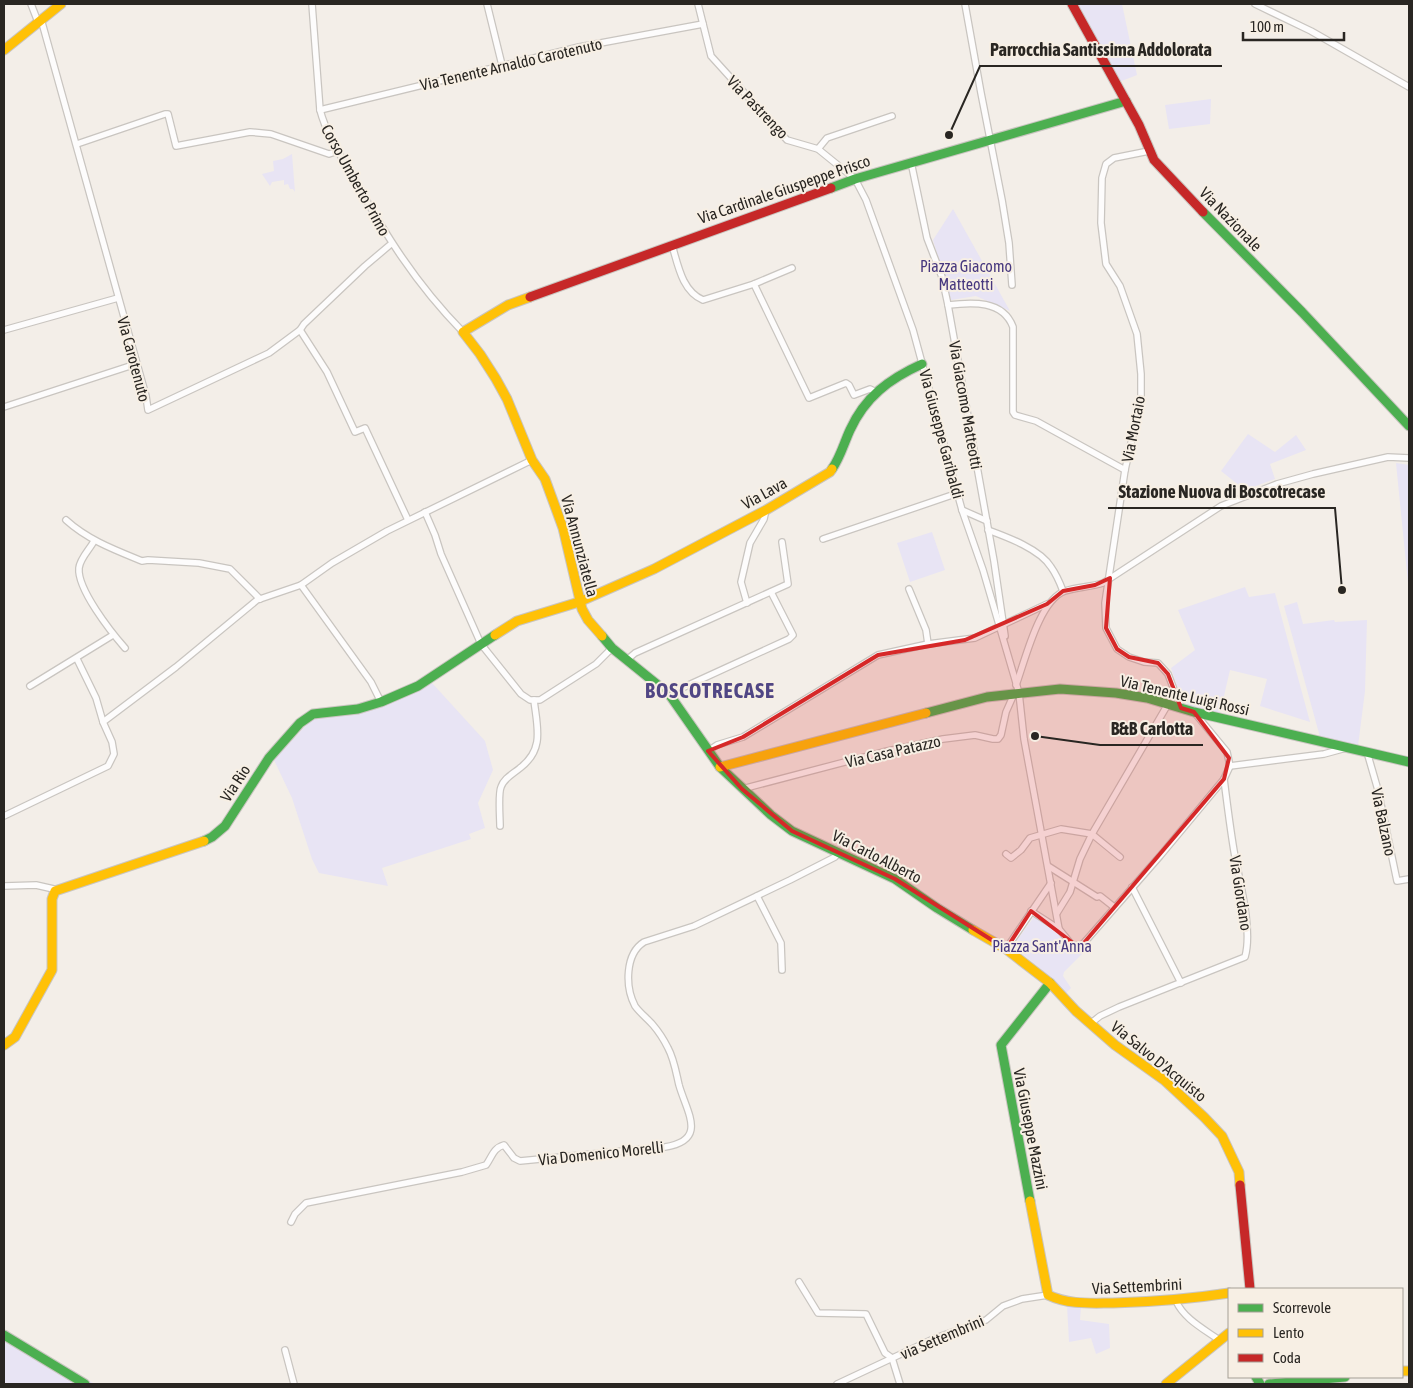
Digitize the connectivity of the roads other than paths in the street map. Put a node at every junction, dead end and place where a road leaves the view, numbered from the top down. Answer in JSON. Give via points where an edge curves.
{"nodes":[{"id":1,"x":31,"y":4,"type":"edge"},
{"id":2,"x":61,"y":4,"type":"edge"},
{"id":3,"x":312,"y":4,"type":"edge"},
{"id":4,"x":487,"y":4,"type":"edge"},
{"id":5,"x":698,"y":4,"type":"edge"},
{"id":6,"x":965,"y":4,"type":"edge"},
{"id":7,"x":1072,"y":4,"type":"edge"},
{"id":8,"x":1255,"y":4,"type":"edge"},
{"id":9,"x":39,"y":20,"type":"junction"},
{"id":10,"x":703,"y":24,"type":"junction"},
{"id":11,"x":4,"y":50,"type":"edge"},
{"id":12,"x":502,"y":66,"type":"junction"},
{"id":13,"x":1409,"y":87,"type":"edge"},
{"id":14,"x":1126,"y":101,"type":"junction"},
{"id":15,"x":320,"y":110,"type":"junction"},
{"id":16,"x":892,"y":116,"type":"dead end"},
{"id":17,"x":990,"y":141,"type":"junction"},
{"id":18,"x":77,"y":144,"type":"junction"},
{"id":19,"x":818,"y":148,"type":"junction"},
{"id":20,"x":1149,"y":151,"type":"junction"},
{"id":21,"x":338,"y":152,"type":"junction"},
{"id":22,"x":911,"y":162,"type":"junction"},
{"id":23,"x":855,"y":179,"type":"junction"},
{"id":24,"x":391,"y":244,"type":"junction"},
{"id":25,"x":672,"y":245,"type":"junction"},
{"id":26,"x":792,"y":268,"type":"dead end"},
{"id":27,"x":754,"y":284,"type":"junction"},
{"id":28,"x":1012,"y":285,"type":"dead end"},
{"id":29,"x":118,"y":298,"type":"junction"},
{"id":30,"x":948,"y":305,"type":"junction"},
{"id":31,"x":4,"y":330,"type":"edge"},
{"id":32,"x":300,"y":330,"type":"junction"},
{"id":33,"x":463,"y":332,"type":"junction"},
{"id":34,"x":136,"y":364,"type":"junction"},
{"id":35,"x":922,"y":364,"type":"junction"},
{"id":36,"x":876,"y":392,"type":"junction"},
{"id":37,"x":4,"y":407,"type":"edge"},
{"id":38,"x":1409,"y":426,"type":"edge"},
{"id":39,"x":1409,"y":458,"type":"edge"},
{"id":40,"x":532,"y":460,"type":"junction"},
{"id":41,"x":1125,"y":470,"type":"junction"},
{"id":42,"x":958,"y":493,"type":"junction"},
{"id":43,"x":766,"y":510,"type":"junction"},
{"id":44,"x":962,"y":510,"type":"junction"},
{"id":45,"x":425,"y":512,"type":"junction"},
{"id":46,"x":66,"y":520,"type":"dead end"},
{"id":47,"x":408,"y":520,"type":"junction"},
{"id":48,"x":987,"y":521,"type":"junction"},
{"id":49,"x":988,"y":530,"type":"junction"},
{"id":50,"x":823,"y":539,"type":"dead end"},
{"id":51,"x":94,"y":541,"type":"junction"},
{"id":52,"x":782,"y":542,"type":"dead end"},
{"id":53,"x":1110,"y":578,"type":"junction"},
{"id":54,"x":301,"y":585,"type":"junction"},
{"id":55,"x":909,"y":589,"type":"dead end"},
{"id":56,"x":1063,"y":591,"type":"junction"},
{"id":57,"x":770,"y":592,"type":"junction"},
{"id":58,"x":260,"y":599,"type":"junction"},
{"id":59,"x":579,"y":602,"type":"junction"},
{"id":60,"x":747,"y":604,"type":"junction"},
{"id":61,"x":1048,"y":604,"type":"junction"},
{"id":62,"x":1002,"y":626,"type":"junction"},
{"id":63,"x":113,"y":635,"type":"junction"},
{"id":64,"x":481,"y":644,"type":"junction"},
{"id":65,"x":928,"y":644,"type":"junction"},
{"id":66,"x":124,"y":648,"type":"dead end"},
{"id":67,"x":612,"y":648,"type":"junction"},
{"id":68,"x":76,"y":659,"type":"junction"},
{"id":69,"x":628,"y":659,"type":"junction"},
{"id":70,"x":30,"y":686,"type":"dead end"},
{"id":71,"x":1016,"y":691,"type":"junction"},
{"id":72,"x":669,"y":694,"type":"junction"},
{"id":73,"x":534,"y":700,"type":"junction"},
{"id":74,"x":381,"y":702,"type":"junction"},
{"id":75,"x":1168,"y":704,"type":"junction"},
{"id":76,"x":1181,"y":708,"type":"junction"},
{"id":77,"x":1194,"y":712,"type":"junction"},
{"id":78,"x":103,"y":722,"type":"junction"},
{"id":79,"x":1348,"y":748,"type":"junction"},
{"id":80,"x":708,"y":750,"type":"junction"},
{"id":81,"x":1367,"y":752,"type":"junction"},
{"id":82,"x":1409,"y":762,"type":"edge"},
{"id":83,"x":1230,"y":766,"type":"junction"},
{"id":84,"x":720,"y":767,"type":"junction"},
{"id":85,"x":1224,"y":779,"type":"junction"},
{"id":86,"x":742,"y":789,"type":"junction"},
{"id":87,"x":4,"y":816,"type":"edge"},
{"id":88,"x":500,"y":826,"type":"dead end"},
{"id":89,"x":1042,"y":834,"type":"junction"},
{"id":90,"x":1092,"y":834,"type":"junction"},
{"id":91,"x":839,"y":852,"type":"junction"},
{"id":92,"x":1006,"y":854,"type":"dead end"},
{"id":93,"x":1120,"y":857,"type":"dead end"},
{"id":94,"x":1048,"y":866,"type":"junction"},
{"id":95,"x":1409,"y":879,"type":"edge"},
{"id":96,"x":1073,"y":882,"type":"junction"},
{"id":97,"x":1051,"y":883,"type":"junction"},
{"id":98,"x":4,"y":886,"type":"edge"},
{"id":99,"x":1132,"y":887,"type":"junction"},
{"id":100,"x":58,"y":890,"type":"junction"},
{"id":101,"x":757,"y":896,"type":"junction"},
{"id":102,"x":1114,"y":907,"type":"junction"},
{"id":103,"x":1031,"y":911,"type":"junction"},
{"id":104,"x":1057,"y":913,"type":"junction"},
{"id":105,"x":1059,"y":929,"type":"junction"},
{"id":106,"x":1006,"y":949,"type":"junction"},
{"id":107,"x":782,"y":970,"type":"dead end"},
{"id":108,"x":1050,"y":983,"type":"junction"},
{"id":109,"x":1181,"y":983,"type":"junction"},
{"id":110,"x":1090,"y":1024,"type":"junction"},
{"id":111,"x":4,"y":1045,"type":"edge"},
{"id":112,"x":1242,"y":1207,"type":"junction"},
{"id":113,"x":291,"y":1222,"type":"dead end"},
{"id":114,"x":799,"y":1282,"type":"dead end"},
{"id":115,"x":1246,"y":1288,"type":"edge"},
{"id":116,"x":1250,"y":1288,"type":"edge"},
{"id":117,"x":1228,"y":1293,"type":"edge"},
{"id":118,"x":1048,"y":1295,"type":"junction"},
{"id":119,"x":1176,"y":1300,"type":"junction"},
{"id":120,"x":1228,"y":1334,"type":"edge"},
{"id":121,"x":4,"y":1335,"type":"edge"},
{"id":122,"x":1219,"y":1340,"type":"junction"},
{"id":123,"x":285,"y":1350,"type":"dead end"},
{"id":124,"x":892,"y":1358,"type":"junction"},
{"id":125,"x":1335,"y":1378,"type":"edge"},
{"id":126,"x":85,"y":1384,"type":"edge"},
{"id":127,"x":294,"y":1384,"type":"edge"},
{"id":128,"x":837,"y":1384,"type":"edge"},
{"id":129,"x":900,"y":1384,"type":"edge"},
{"id":130,"x":1166,"y":1384,"type":"edge"},
{"id":131,"x":1269,"y":1384,"type":"edge"}],
"edges":[{"from":1,"to":9,"type":"street","name":"Via Carotenuto"},
{"from":2,"to":9,"type":"street"},
{"from":3,"to":15,"type":"street","name":"Corso Umberto Primo"},
{"from":4,"to":12,"type":"street"},
{"from":5,"to":10,"type":"street","name":"Via Pastrengo"},
{"from":6,"to":17,"type":"street"},
{"from":7,"to":14,"type":"street","name":"Via Nazionale"},
{"from":8,"to":13,"type":"street"},
{"from":9,"to":11,"type":"street"},
{"from":9,"to":18,"type":"street","name":"Via Carotenuto"},
{"from":10,"to":12,"type":"street","name":"Via Tenente Arnaldo Carotenuto","via":[[579,46]]},
{"from":10,"to":19,"type":"street","name":"Via Pastrengo","via":[[711,56],[787,140]]},
{"from":12,"to":15,"type":"street","name":"Via Tenente Arnaldo Carotenuto"},
{"from":14,"to":17,"type":"street","name":"Via Cardinale Giuspeppe Prisco"},
{"from":14,"to":20,"type":"street","name":"Via Nazionale"},
{"from":15,"to":21,"type":"street","name":"Corso Umberto Primo"},
{"from":16,"to":19,"type":"street","via":[[826,138]]},
{"from":17,"to":22,"type":"street","name":"Via Cardinale Giuspeppe Prisco"},
{"from":17,"to":28,"type":"street","via":[[1009,244]]},
{"from":18,"to":21,"type":"street","via":[[168,114],[176,146],[250,132],[272,134],[329,154]]},
{"from":18,"to":29,"type":"street","name":"Via Carotenuto"},
{"from":19,"to":23,"type":"street","name":"Via Pastrengo"},
{"from":20,"to":38,"type":"street","name":"Via Nazionale","via":[[1222,232]]},
{"from":20,"to":41,"type":"street","name":"Via Mortaio","via":[[1114,158],[1106,164],[1102,178],[1101,223],[1106,264],[1120,286],[1137,334],[1141,374],[1142,398]]},
{"from":21,"to":24,"type":"street","name":"Corso Umberto Primo"},
{"from":22,"to":23,"type":"street","name":"Via Cardinale Giuspeppe Prisco"},
{"from":22,"to":30,"type":"street","name":"Via Giacomo Matteotti","via":[[927,238],[942,277]]},
{"from":23,"to":25,"type":"street","name":"Via Cardinale Giuspeppe Prisco"},
{"from":23,"to":35,"type":"street","name":"Via Giuseppe Garibaldi","via":[[913,330]]},
{"from":24,"to":32,"type":"street","name":"Via Carotenuto"},
{"from":24,"to":33,"type":"street","name":"Corso Umberto Primo","via":[[439,307]]},
{"from":25,"to":27,"type":"street","via":[[684,283],[696,297],[703,300]]},
{"from":25,"to":33,"type":"street","name":"Via Cardinale Giuspeppe Prisco","via":[[508,305]]},
{"from":26,"to":27,"type":"street"},
{"from":27,"to":36,"type":"street","via":[[809,398],[846,383],[854,395],[870,389]]},
{"from":29,"to":31,"type":"street"},
{"from":29,"to":34,"type":"street","name":"Via Carotenuto"},
{"from":30,"to":41,"type":"street","via":[[981,303],[1010,318],[1013,327],[1015,415],[1036,421]]},
{"from":30,"to":48,"type":"street","name":"Via Giacomo Matteotti"},
{"from":32,"to":34,"type":"street","name":"Via Carotenuto","via":[[268,353],[148,410]]},
{"from":32,"to":47,"type":"street","via":[[327,372],[354,432],[364,428]]},
{"from":33,"to":40,"type":"street","name":"Via Annunziatella","via":[[503,392]]},
{"from":34,"to":37,"type":"street"},
{"from":35,"to":36,"type":"street","name":"Via Lava","via":[[902,372]]},
{"from":35,"to":42,"type":"street","name":"Via Giuseppe Garibaldi"},
{"from":36,"to":43,"type":"street","name":"Via Lava","via":[[858,414],[830,472]]},
{"from":39,"to":53,"type":"street","via":[[1388,457],[1312,474],[1221,506]]},
{"from":40,"to":45,"type":"street"},
{"from":40,"to":59,"type":"street","name":"Via Annunziatella","via":[[545,479],[563,528]]},
{"from":41,"to":53,"type":"street","name":"Via Mortaio"},
{"from":42,"to":44,"type":"street","name":"Via Giuseppe Garibaldi"},
{"from":42,"to":50,"type":"street"},
{"from":43,"to":59,"type":"street","name":"Via Lava","via":[[654,569]]},
{"from":43,"to":60,"type":"street","via":[[750,543],[741,582]]},
{"from":44,"to":48,"type":"street"},
{"from":44,"to":62,"type":"street","name":"Via Giuseppe Garibaldi"},
{"from":45,"to":47,"type":"street"},
{"from":45,"to":64,"type":"street"},
{"from":46,"to":51,"type":"street"},
{"from":47,"to":54,"type":"street","via":[[332,563]]},
{"from":48,"to":49,"type":"street","name":"Via Giacomo Matteotti"},
{"from":49,"to":56,"type":"street","via":[[1044,558]]},
{"from":49,"to":62,"type":"street","name":"Via Giacomo Matteotti"},
{"from":51,"to":58,"type":"street","via":[[142,561],[198,563],[230,569]]},
{"from":51,"to":63,"type":"street","via":[[78,569],[82,587]]},
{"from":52,"to":57,"type":"street","via":[[788,584]]},
{"from":53,"to":56,"type":"street","via":[[1095,586]]},
{"from":53,"to":76,"type":"street","name":"Via Mortaio","via":[[1105,603],[1106,628],[1117,649],[1144,662],[1158,663],[1168,674]]},
{"from":54,"to":58,"type":"street"},
{"from":54,"to":74,"type":"street","via":[[371,682]]},
{"from":55,"to":65,"type":"street","via":[[926,630]]},
{"from":56,"to":61,"type":"street"},
{"from":57,"to":60,"type":"street"},
{"from":57,"to":72,"type":"street","via":[[793,634],[789,639]]},
{"from":58,"to":78,"type":"street"},
{"from":59,"to":64,"type":"street","name":"Via Rio","via":[[517,621]]},
{"from":59,"to":67,"type":"street","name":"Via Annunziatella","via":[[588,620]]},
{"from":60,"to":69,"type":"street","via":[[635,653]]},
{"from":61,"to":62,"type":"street"},
{"from":61,"to":71,"type":"street","via":[[1040,615]]},
{"from":62,"to":65,"type":"street","via":[[975,638]]},
{"from":62,"to":71,"type":"street","name":"Via Giacomo Matteotti"},
{"from":63,"to":66,"type":"street"},
{"from":63,"to":68,"type":"street"},
{"from":64,"to":73,"type":"street","via":[[521,694]]},
{"from":64,"to":74,"type":"street","name":"Via Rio","via":[[418,686]]},
{"from":65,"to":80,"type":"street","via":[[878,655],[743,738]]},
{"from":67,"to":69,"type":"street","name":"Via Annunziatella"},
{"from":67,"to":73,"type":"street","via":[[596,664],[540,700]]},
{"from":68,"to":70,"type":"street"},
{"from":68,"to":78,"type":"street","via":[[96,698]]},
{"from":69,"to":72,"type":"street","name":"Via Annunziatella"},
{"from":71,"to":75,"type":"street","name":"Via Tenente Luigi Rossi","via":[[1078,690],[1147,698]]},
{"from":71,"to":84,"type":"street","name":"Via Tenente Luigi Rossi"},
{"from":71,"to":86,"type":"street","name":"Via Casa Patazzo","via":[[998,739],[975,735],[943,739]]},
{"from":71,"to":89,"type":"street"},
{"from":72,"to":80,"type":"street","name":"Via Annunziatella"},
{"from":73,"to":88,"type":"street","via":[[538,733],[536,750],[501,787]]},
{"from":74,"to":100,"type":"street","name":"Via Rio","via":[[358,709],[312,714],[300,723],[269,758],[225,826],[212,837]]},
{"from":75,"to":76,"type":"street","name":"Via Tenente Luigi Rossi"},
{"from":75,"to":90,"type":"street"},
{"from":76,"to":77,"type":"street","name":"Via Tenente Luigi Rossi"},
{"from":77,"to":79,"type":"street","name":"Via Tenente Luigi Rossi"},
{"from":77,"to":83,"type":"street","via":[[1227,752]]},
{"from":78,"to":87,"type":"street","via":[[114,754],[108,766]]},
{"from":79,"to":81,"type":"street","name":"Via Tenente Luigi Rossi"},
{"from":79,"to":83,"type":"street"},
{"from":80,"to":84,"type":"street","name":"Via Annunziatella"},
{"from":81,"to":82,"type":"street","name":"Via Tenente Luigi Rossi"},
{"from":81,"to":95,"type":"street","name":"Via Balzano","via":[[1397,881]]},
{"from":83,"to":85,"type":"street"},
{"from":84,"to":86,"type":"street","name":"Via Carlo Alberto"},
{"from":85,"to":99,"type":"street"},
{"from":85,"to":109,"type":"street","name":"Via Giordano","via":[[1247,923],[1248,948],[1245,957]]},
{"from":86,"to":91,"type":"street","name":"Via Carlo Alberto","via":[[792,831]]},
{"from":89,"to":90,"type":"street","via":[[1066,829]]},
{"from":89,"to":92,"type":"street","via":[[1030,838],[1011,858]]},
{"from":89,"to":94,"type":"street"},
{"from":90,"to":93,"type":"street"},
{"from":90,"to":96,"type":"street"},
{"from":91,"to":101,"type":"street","name":"Via Domenico Morelli","via":[[811,870]]},
{"from":91,"to":106,"type":"street","name":"Via Carlo Alberto","via":[[895,879]]},
{"from":94,"to":96,"type":"street"},
{"from":94,"to":97,"type":"street"},
{"from":96,"to":102,"type":"street"},
{"from":96,"to":104,"type":"street"},
{"from":97,"to":103,"type":"street"},
{"from":97,"to":104,"type":"street"},
{"from":98,"to":100,"type":"street","via":[[36,885]]},
{"from":99,"to":102,"type":"street"},
{"from":99,"to":109,"type":"street"},
{"from":100,"to":111,"type":"street","via":[[52,899],[52,970],[15,1037]]},
{"from":101,"to":107,"type":"street","via":[[781,943]]},
{"from":101,"to":113,"type":"street","name":"Via Domenico Morelli","via":[[694,926],[644,942],[630,961],[629,978],[634,1005],[661,1036],[672,1057],[692,1123],[679,1145],[520,1161],[504,1145],[494,1150],[486,1165],[306,1203]]},
{"from":102,"to":105,"type":"street","via":[[1083,944],[1072,945]]},
{"from":103,"to":105,"type":"street"},
{"from":103,"to":106,"type":"street"},
{"from":104,"to":105,"type":"street"},
{"from":106,"to":108,"type":"street","name":"Via Carlo Alberto"},
{"from":108,"to":110,"type":"street","name":"Via Salvo D'Acquisto"},
{"from":108,"to":118,"type":"street","name":"Via Giuseppe Mazzini","via":[[1001,1045]]},
{"from":109,"to":110,"type":"street","name":"Via Giordano","via":[[1100,1016]]},
{"from":110,"to":112,"type":"street","name":"Via Salvo D'Acquisto","via":[[1164,1080],[1222,1136],[1239,1172]]},
{"from":112,"to":115,"type":"street","via":[[1240,1225]]},
{"from":112,"to":116,"type":"street","name":"Via Salvo D'Acquisto"},
{"from":114,"to":124,"type":"street","via":[[818,1313],[866,1314],[885,1353]]},
{"from":117,"to":119,"type":"street","name":"Via Settembrini"},
{"from":118,"to":119,"type":"street","name":"Via Settembrini","via":[[1086,1304]]},
{"from":118,"to":124,"type":"street","name":"via Settembrini","via":[[1003,1306],[986,1320]]},
{"from":119,"to":122,"type":"street","via":[[1190,1319]]},
{"from":120,"to":122,"type":"street"},
{"from":121,"to":126,"type":"street"},
{"from":122,"to":130,"type":"street"},
{"from":123,"to":127,"type":"street"},
{"from":124,"to":128,"type":"street","name":"via Settembrini"},
{"from":124,"to":129,"type":"street"},
{"from":125,"to":131,"type":"street"}]}
